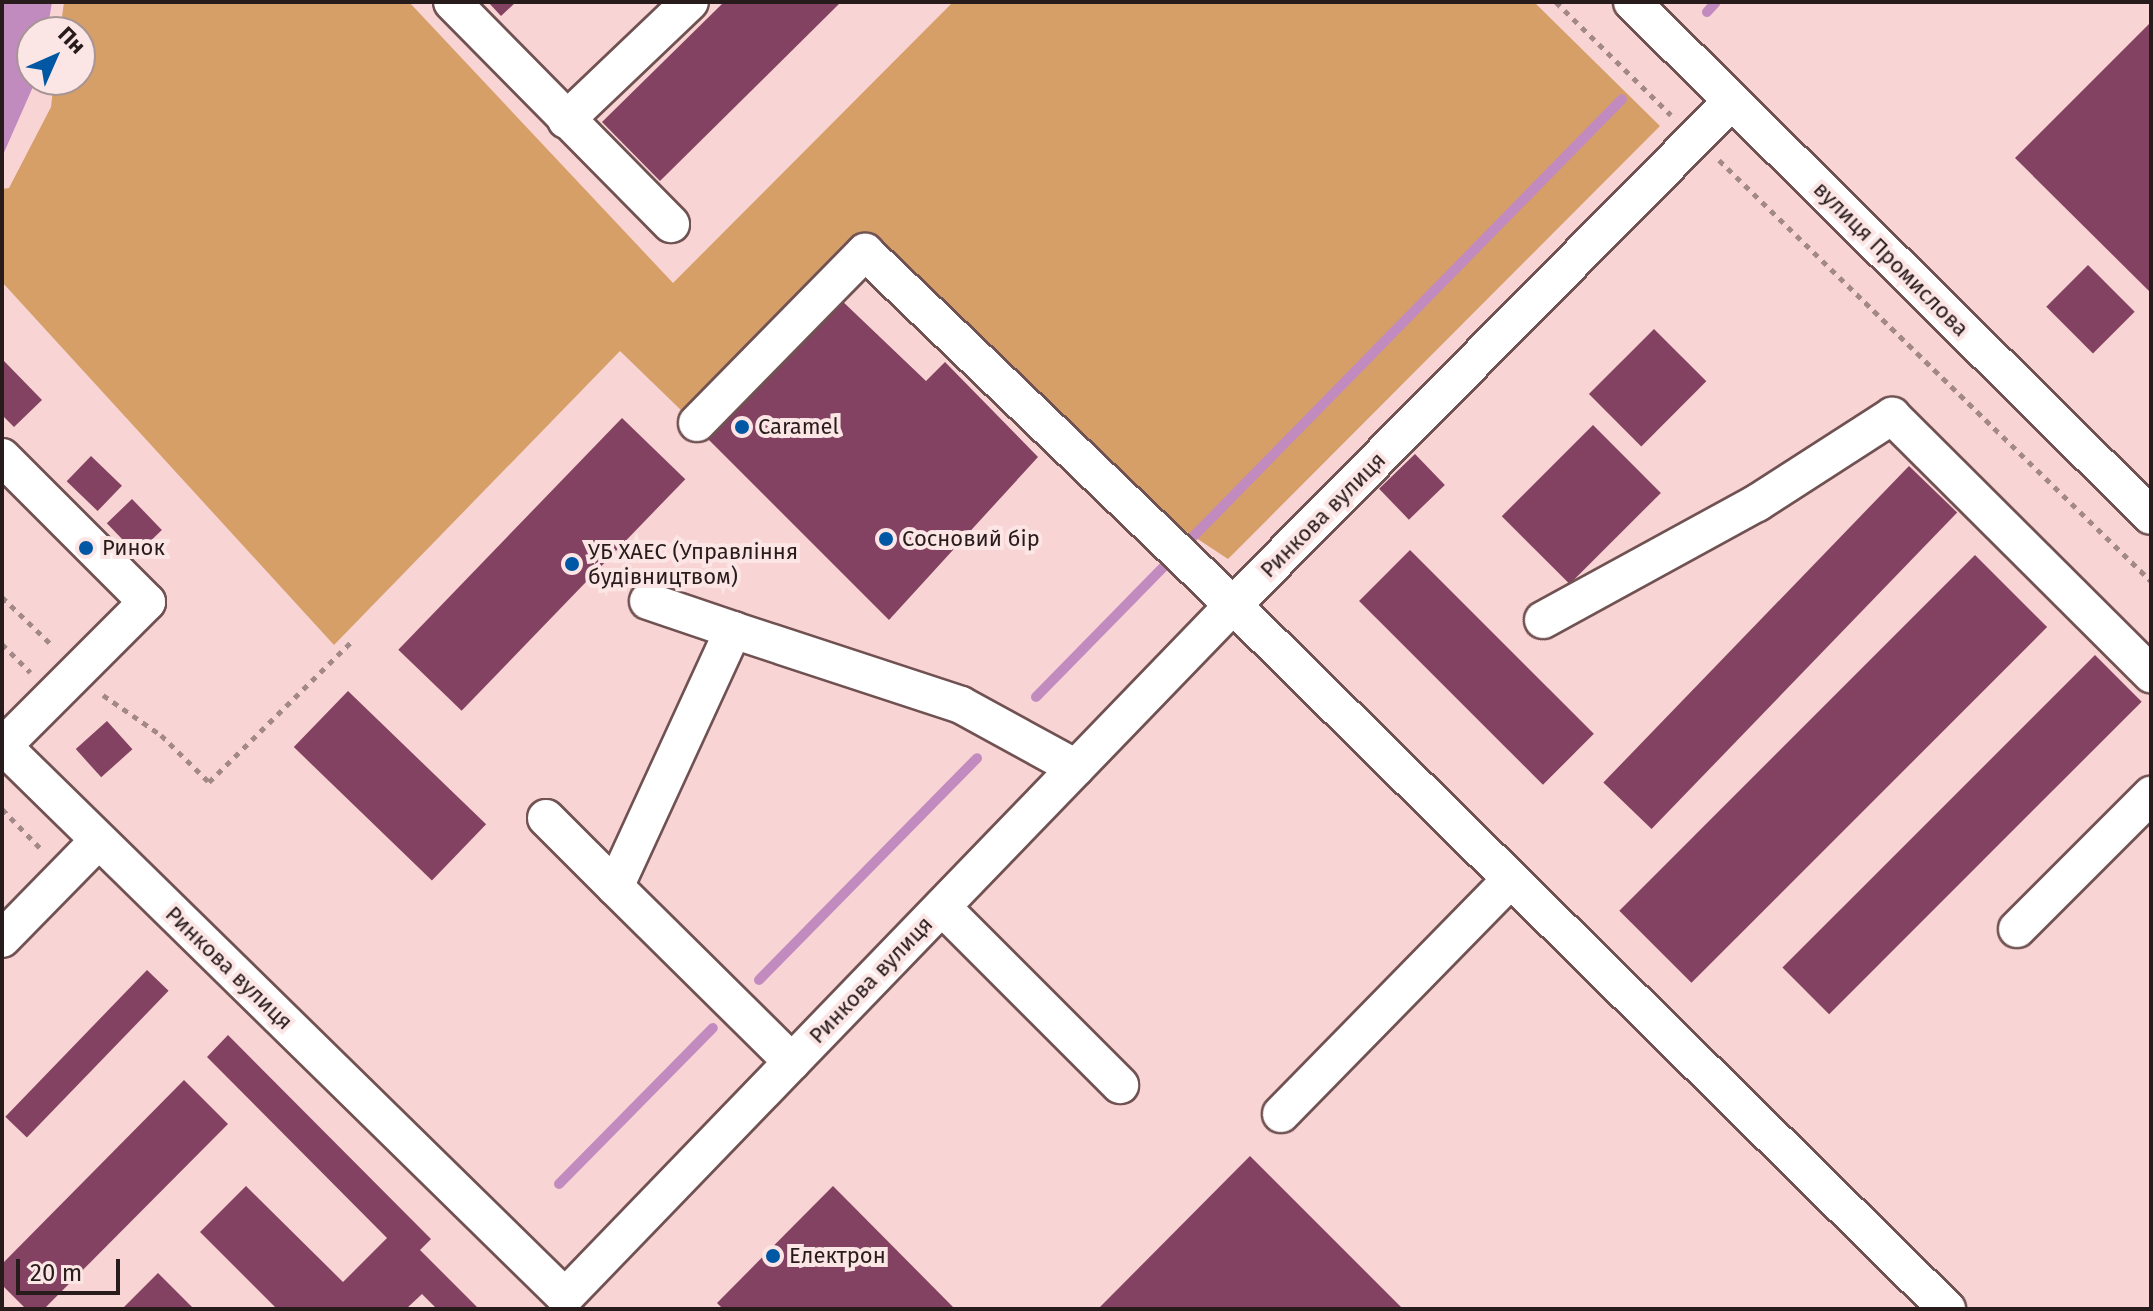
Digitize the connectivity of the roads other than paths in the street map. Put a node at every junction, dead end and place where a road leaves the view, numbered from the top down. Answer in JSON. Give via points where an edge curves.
{"nodes":[{"id":1,"x":452,"y":2,"type":"edge"},
{"id":2,"x":690,"y":2,"type":"edge"},
{"id":3,"x":1632,"y":2,"type":"edge"},
{"id":4,"x":1732,"y":101,"type":"junction"},
{"id":5,"x":566,"y":120,"type":"junction"},
{"id":6,"x":671,"y":224,"type":"dead end"},
{"id":7,"x":697,"y":423,"type":"dead end"},
{"id":8,"x":2,"y":457,"type":"edge"},
{"id":9,"x":2151,"y":516,"type":"edge"},
{"id":10,"x":648,"y":601,"type":"dead end"},
{"id":11,"x":1233,"y":605,"type":"junction"},
{"id":12,"x":1543,"y":620,"type":"dead end"},
{"id":13,"x":733,"y":630,"type":"junction"},
{"id":14,"x":2151,"y":674,"type":"edge"},
{"id":15,"x":2,"y":746,"type":"edge"},
{"id":16,"x":1076,"y":768,"type":"junction"},
{"id":17,"x":2149,"y":799,"type":"edge"},
{"id":18,"x":546,"y":818,"type":"dead end"},
{"id":19,"x":98,"y":841,"type":"junction"},
{"id":20,"x":1510,"y":880,"type":"junction"},
{"id":21,"x":615,"y":887,"type":"junction"},
{"id":22,"x":942,"y":907,"type":"junction"},
{"id":23,"x":2017,"y":929,"type":"dead end"},
{"id":24,"x":2,"y":939,"type":"edge"},
{"id":25,"x":792,"y":1062,"type":"junction"},
{"id":26,"x":1120,"y":1085,"type":"dead end"},
{"id":27,"x":1281,"y":1114,"type":"dead end"},
{"id":28,"x":569,"y":1303,"type":"edge"},
{"id":29,"x":1947,"y":1309,"type":"edge"}],
"edges":[{"from":1,"to":5,"type":"street"},
{"from":2,"to":5,"type":"street"},
{"from":3,"to":4,"type":"street","name":"вулиця Промислова"},
{"from":4,"to":9,"type":"street","name":"вулиця Промислова"},
{"from":4,"to":11,"type":"street","name":"Ринкова вулиця"},
{"from":5,"to":6,"type":"street"},
{"from":7,"to":11,"type":"street","via":[[865,252]]},
{"from":8,"to":15,"type":"street","via":[[147,602]]},
{"from":10,"to":13,"type":"street"},
{"from":11,"to":16,"type":"street","name":"Ринкова вулиця"},
{"from":11,"to":20,"type":"street"},
{"from":12,"to":14,"type":"street","via":[[1757,503],[1892,416]]},
{"from":13,"to":16,"type":"street","via":[[961,705]]},
{"from":13,"to":21,"type":"street"},
{"from":15,"to":19,"type":"street","name":"Ринкова вулиця"},
{"from":16,"to":22,"type":"street","name":"Ринкова вулиця"},
{"from":17,"to":23,"type":"street"},
{"from":18,"to":21,"type":"street"},
{"from":19,"to":24,"type":"street"},
{"from":19,"to":28,"type":"street","name":"Ринкова вулиця"},
{"from":20,"to":27,"type":"street"},
{"from":20,"to":29,"type":"street"},
{"from":21,"to":25,"type":"street"},
{"from":22,"to":25,"type":"street","name":"Ринкова вулиця"},
{"from":22,"to":26,"type":"street"},
{"from":25,"to":28,"type":"street","name":"Ринкова вулиця"}]}
